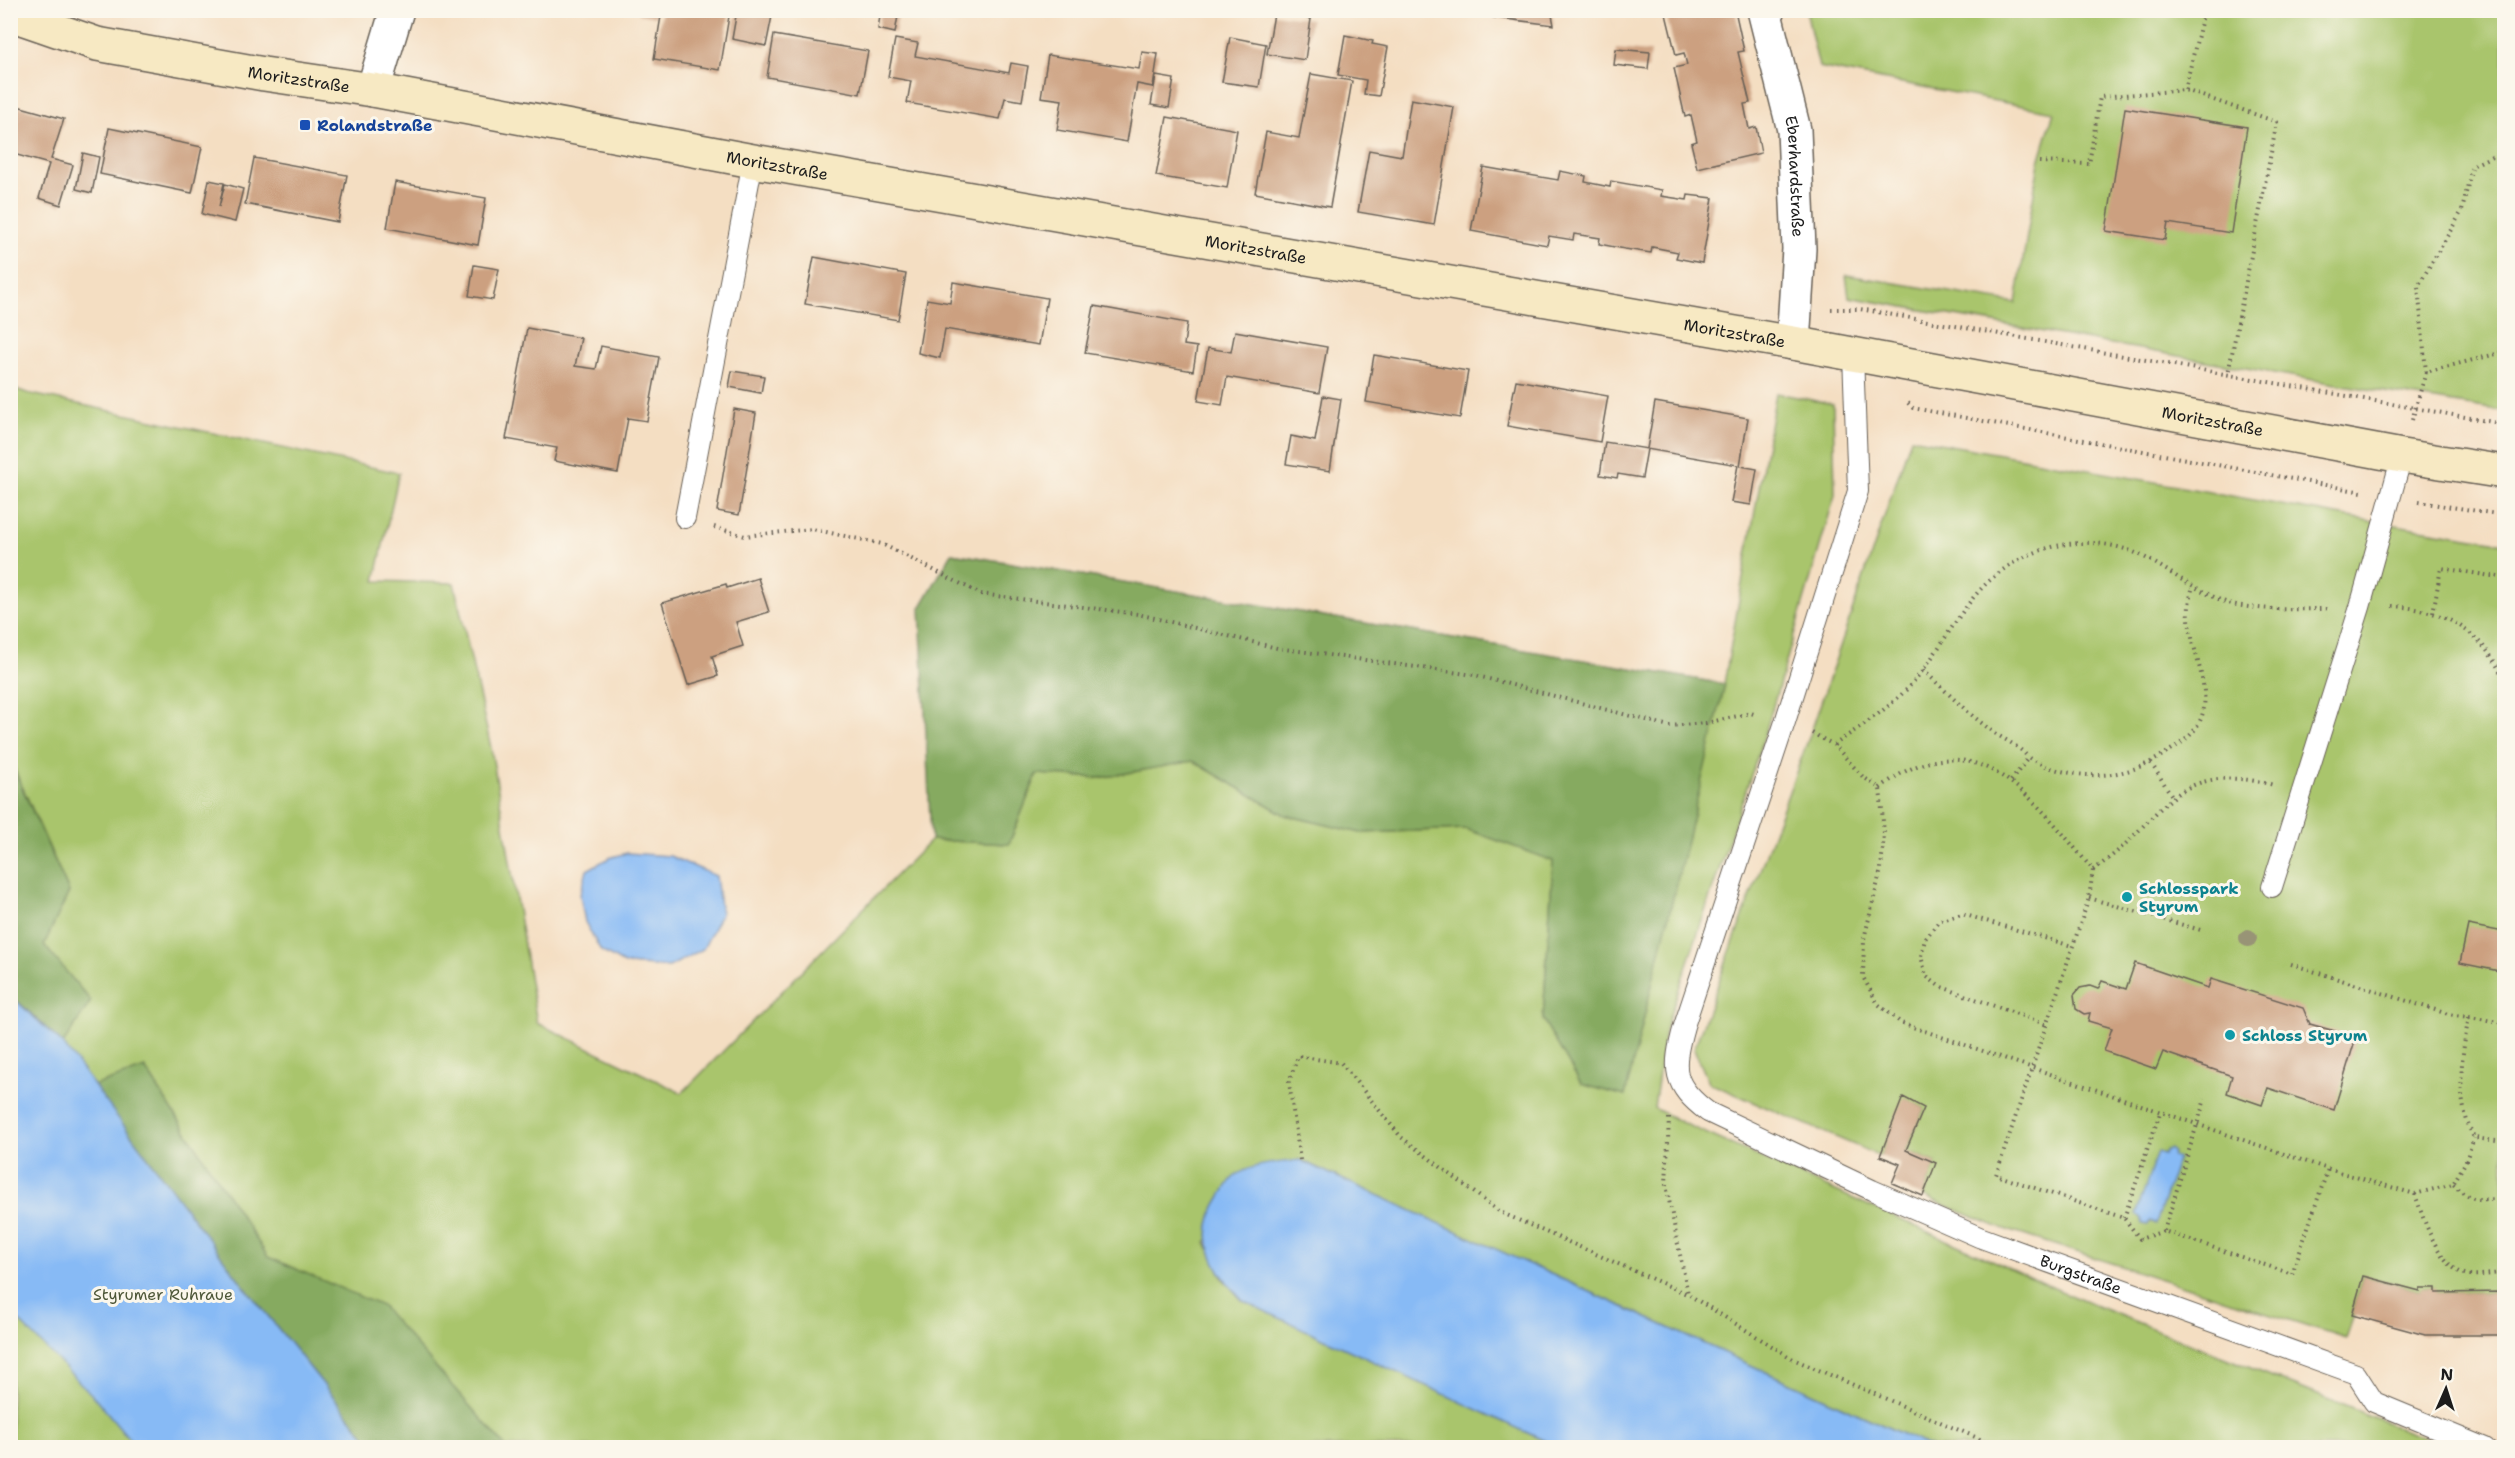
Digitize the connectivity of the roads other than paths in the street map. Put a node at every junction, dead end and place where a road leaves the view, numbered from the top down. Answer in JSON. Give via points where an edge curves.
{"nodes":[{"id":1,"x":397,"y":10,"type":"edge"},
{"id":2,"x":1764,"y":10,"type":"edge"},
{"id":3,"x":10,"y":14,"type":"edge"},
{"id":4,"x":373,"y":90,"type":"junction"},
{"id":5,"x":753,"y":161,"type":"junction"},
{"id":6,"x":1792,"y":343,"type":"junction"},
{"id":7,"x":1853,"y":355,"type":"junction"},
{"id":8,"x":2402,"y":456,"type":"junction"},
{"id":9,"x":2505,"y":472,"type":"edge"},
{"id":10,"x":685,"y":518,"type":"road end"},
{"id":11,"x":2272,"y":887,"type":"dead end"},
{"id":12,"x":2485,"y":1448,"type":"edge"}],
"edges":[{"from":1,"to":4,"type":"street"},
{"from":2,"to":6,"type":"street","name":"Eberhardstraße","via":[[1794,130],[1799,249]]},
{"from":3,"to":4,"type":"main road","name":"Moritzstraße","via":[[97,44]]},
{"from":4,"to":5,"type":"main road","name":"Moritzstraße"},
{"from":5,"to":6,"type":"main road","name":"Moritzstraße"},
{"from":5,"to":10,"type":"lane"},
{"from":6,"to":7,"type":"main road","name":"Moritzstraße"},
{"from":7,"to":8,"type":"main road","name":"Moritzstraße"},
{"from":7,"to":12,"type":"lane","name":"Burgstraße","via":[[1858,491],[1684,1026],[1677,1050],[1681,1087],[1708,1112],[1883,1194],[1979,1237],[2356,1374],[2374,1402]]},
{"from":8,"to":9,"type":"main road","name":"Moritzstraße"},
{"from":8,"to":11,"type":"lane","via":[[2360,607]]}]}
